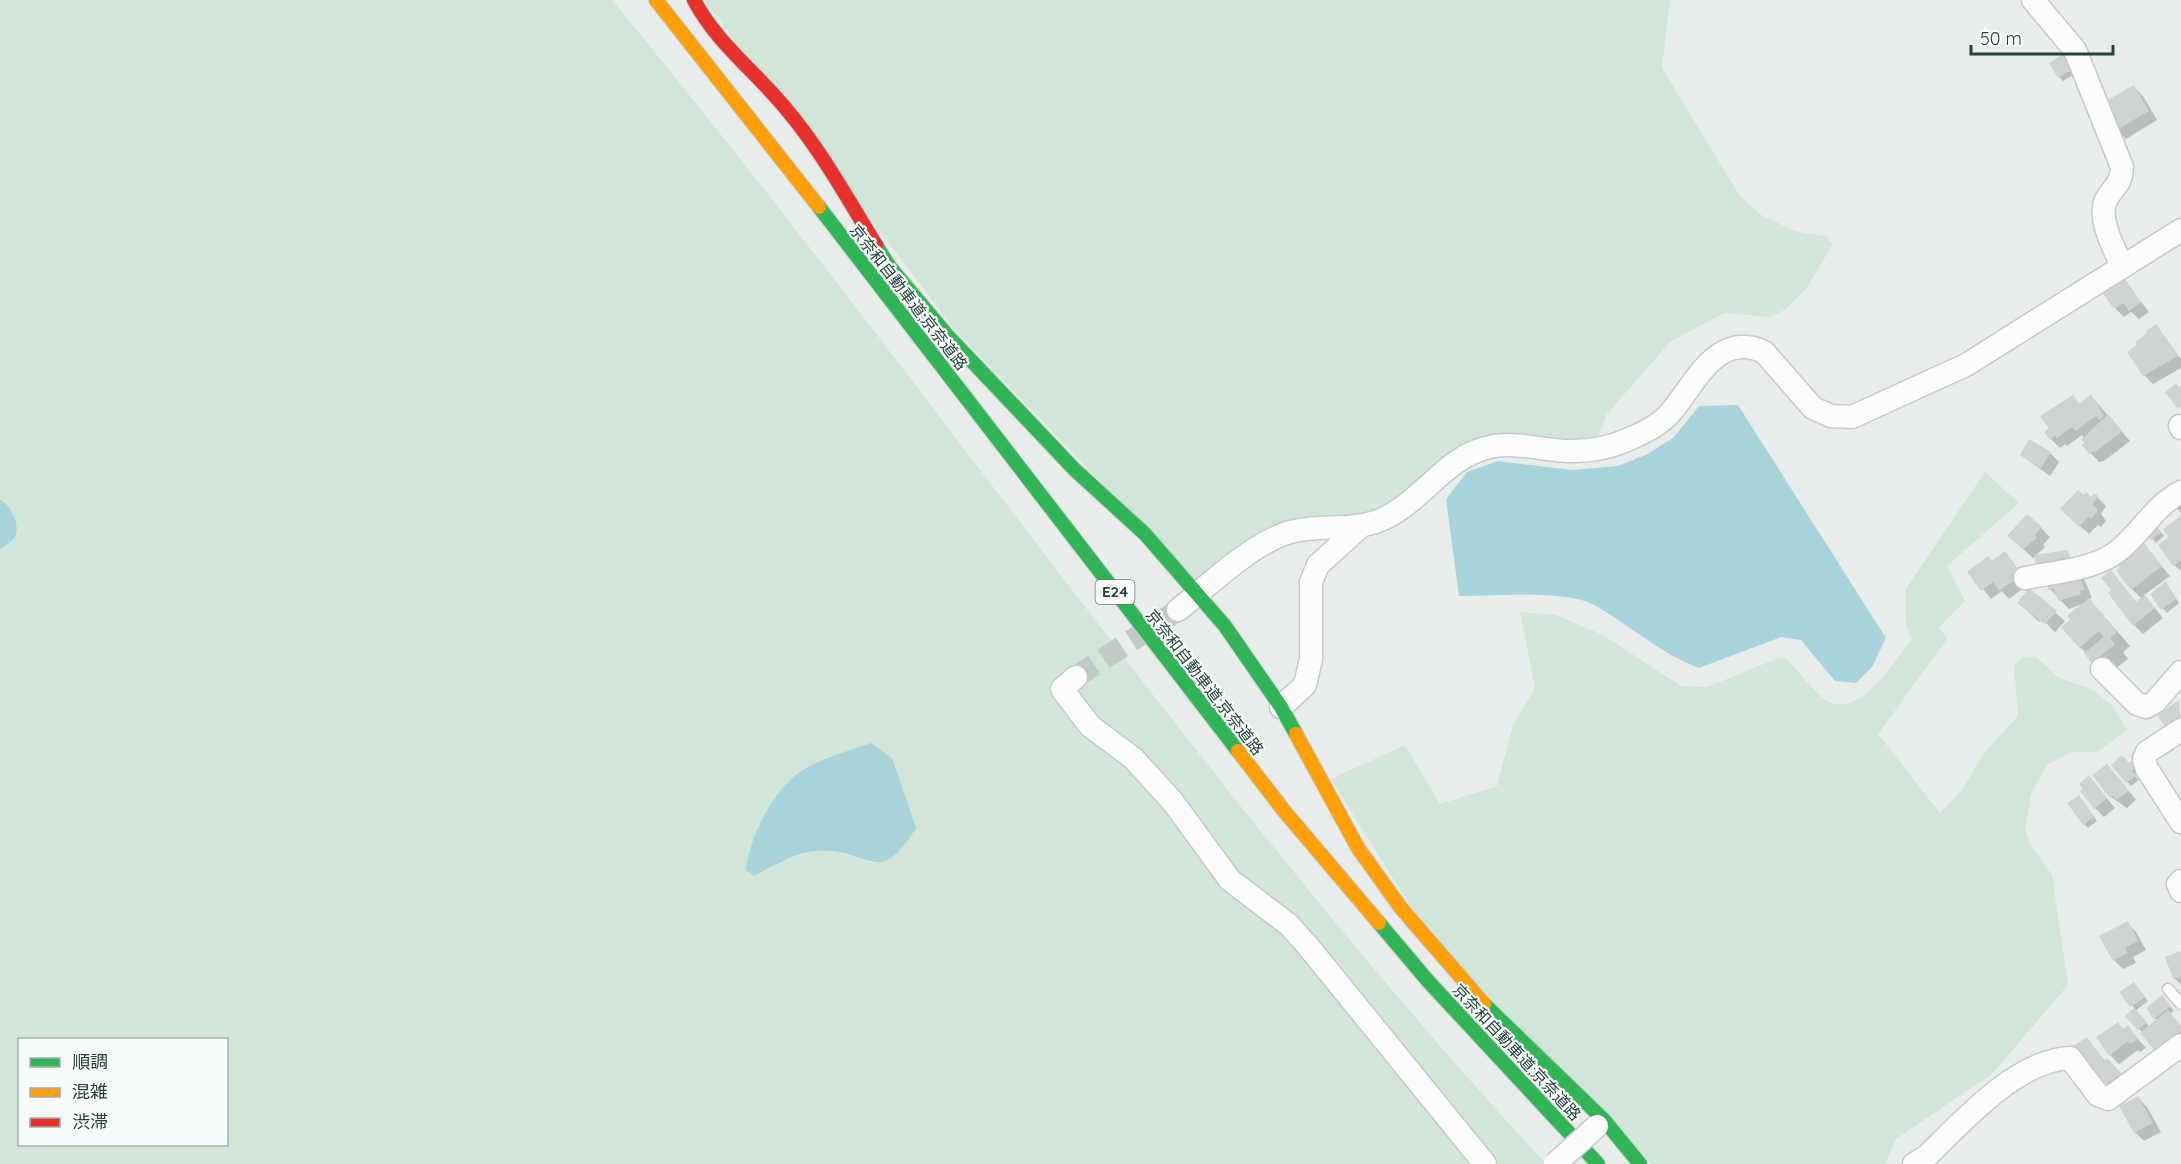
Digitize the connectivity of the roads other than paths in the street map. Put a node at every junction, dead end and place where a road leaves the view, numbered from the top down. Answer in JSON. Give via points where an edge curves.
{"nodes":[{"id":1,"x":694,"y":0,"type":"edge"},
{"id":2,"x":2033,"y":0,"type":"edge"},
{"id":3,"x":650,"y":5,"type":"edge"},
{"id":4,"x":2181,"y":230,"type":"edge"},
{"id":5,"x":2122,"y":267,"type":"junction"},
{"id":6,"x":2181,"y":492,"type":"edge"},
{"id":7,"x":1361,"y":526,"type":"junction"},
{"id":8,"x":2025,"y":578,"type":"dead end"},
{"id":9,"x":1197,"y":595,"type":"junction"},
{"id":10,"x":1178,"y":610,"type":"tunnel mouth"},
{"id":11,"x":2102,"y":669,"type":"dead end"},
{"id":12,"x":2181,"y":672,"type":"edge"},
{"id":13,"x":1076,"y":677,"type":"tunnel mouth"},
{"id":14,"x":1281,"y":707,"type":"junction"},
{"id":15,"x":2181,"y":730,"type":"edge"},
{"id":16,"x":2181,"y":822,"type":"edge"},
{"id":17,"x":2181,"y":881,"type":"edge"},
{"id":18,"x":2181,"y":891,"type":"edge"},
{"id":19,"x":2168,"y":989,"type":"dead end"},
{"id":20,"x":2181,"y":1004,"type":"edge"},
{"id":21,"x":1444,"y":1020,"type":"dead end"},
{"id":22,"x":2181,"y":1045,"type":"edge"},
{"id":23,"x":1600,"y":1123,"type":"junction"},
{"id":24,"x":1556,"y":1156,"type":"edge"},
{"id":25,"x":1485,"y":1164,"type":"edge"},
{"id":26,"x":1573,"y":1164,"type":"edge"},
{"id":27,"x":1598,"y":1164,"type":"edge"},
{"id":28,"x":1640,"y":1164,"type":"edge"},
{"id":29,"x":1914,"y":1164,"type":"edge"}],
"edges":[{"from":1,"to":9,"type":"main road","via":[[703,17],[774,94],[820,153],[889,266],[947,334],[1075,470],[1144,534]]},
{"from":2,"to":5,"type":"street","via":[[2075,50],[2122,167],[2121,180],[2105,201],[2103,217]]},
{"from":3,"to":21,"type":"main road","name":"京奈和自動車道;京奈道路","number":"E24","via":[[1172,687]]},
{"from":3,"to":27,"type":"main road","name":"京奈和自動車道;京奈道路","number":"E24","via":[[835,228],[1285,812],[1428,981]]},
{"from":4,"to":5,"type":"street"},
{"from":5,"to":7,"type":"street","via":[[1966,365],[1852,417],[1831,416],[1813,408],[1764,352],[1755,347],[1733,349],[1712,360],[1670,413],[1642,433],[1610,446],[1572,451],[1502,445],[1476,450],[1449,466],[1414,500],[1386,518]]},
{"from":6,"to":8,"type":"street","via":[[2167,499],[2116,553],[2098,562]]},
{"from":7,"to":9,"type":"street","via":[[1286,533],[1263,544]]},
{"from":7,"to":14,"type":"street","via":[[1318,565],[1311,582],[1311,659],[1305,685]]},
{"from":9,"to":10,"type":"street"},
{"from":9,"to":14,"type":"main road","via":[[1225,626]]},
{"from":11,"to":12,"type":"street","via":[[2131,699],[2146,707],[2156,702]]},
{"from":13,"to":25,"type":"street","via":[[1062,689],[1090,726],[1132,758],[1173,802],[1230,880],[1301,938]]},
{"from":14,"to":23,"type":"main road","via":[[1358,848],[1401,908],[1478,999]]},
{"from":15,"to":16,"type":"street","via":[[2148,752],[2144,759]]},
{"from":17,"to":18,"type":"street"},
{"from":19,"to":20,"type":"lane"},
{"from":22,"to":29,"type":"street","via":[[2108,1099],[2098,1095],[2070,1058],[2053,1059],[1994,1091]]},
{"from":23,"to":24,"type":"street","bridge":true},
{"from":23,"to":28,"type":"main road"},
{"from":24,"to":26,"type":"main road"}]}
